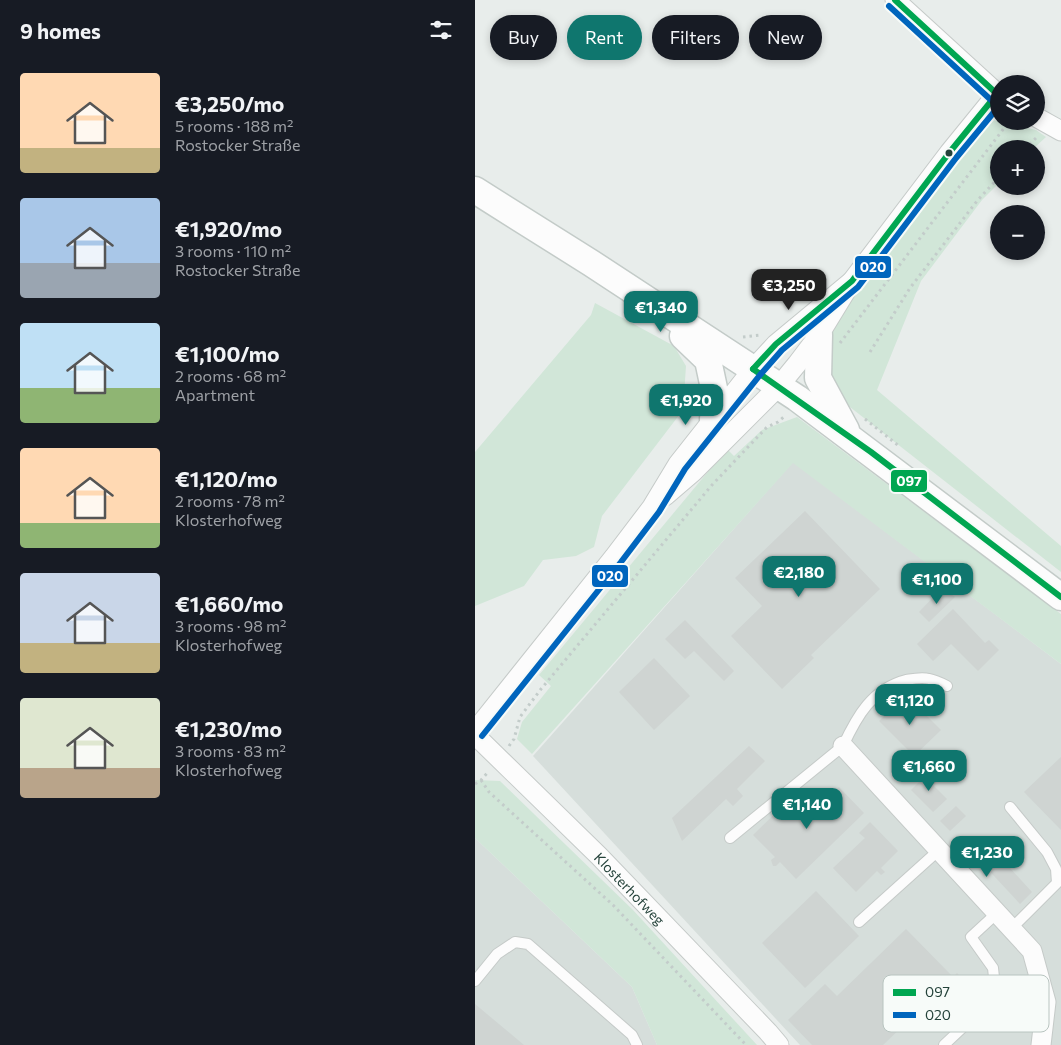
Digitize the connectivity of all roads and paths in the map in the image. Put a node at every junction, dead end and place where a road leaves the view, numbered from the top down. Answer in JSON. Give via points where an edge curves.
{"nodes":[{"id":1,"x":895,"y":0,"type":"edge"},
{"id":2,"x":990,"y":87,"type":"edge"},
{"id":3,"x":990,"y":104,"type":"edge"},
{"id":4,"x":1045,"y":122,"type":"edge"},
{"id":5,"x":1002,"y":130,"type":"edge"},
{"id":6,"x":1061,"y":131,"type":"edge"},
{"id":7,"x":990,"y":187,"type":"edge"},
{"id":8,"x":475,"y":190,"type":"edge"},
{"id":9,"x":591,"y":263,"type":"junction"},
{"id":10,"x":851,"y":281,"type":"junction"},
{"id":11,"x":828,"y":342,"type":"junction"},
{"id":12,"x":870,"y":352,"type":"dead end"},
{"id":13,"x":753,"y":369,"type":"junction"},
{"id":14,"x":788,"y":392,"type":"junction"},
{"id":15,"x":713,"y":419,"type":"junction"},
{"id":16,"x":850,"y":437,"type":"junction"},
{"id":17,"x":653,"y":507,"type":"junction"},
{"id":18,"x":1061,"y":598,"type":"edge"},
{"id":19,"x":947,"y":686,"type":"dead end"},
{"id":20,"x":475,"y":731,"type":"edge"},
{"id":21,"x":475,"y":735,"type":"edge"},
{"id":22,"x":843,"y":746,"type":"junction"},
{"id":23,"x":500,"y":759,"type":"junction"},
{"id":24,"x":481,"y":780,"type":"junction"},
{"id":25,"x":475,"y":784,"type":"edge"},
{"id":26,"x":1010,"y":806,"type":"dead end"},
{"id":27,"x":729,"y":838,"type":"dead end"},
{"id":28,"x":939,"y":850,"type":"junction"},
{"id":29,"x":997,"y":913,"type":"junction"},
{"id":30,"x":859,"y":922,"type":"dead end"},
{"id":31,"x":1011,"y":929,"type":"junction"},
{"id":32,"x":994,"y":975,"type":"edge"},
{"id":33,"x":1039,"y":975,"type":"edge"},
{"id":34,"x":475,"y":981,"type":"edge"},
{"id":35,"x":958,"y":1032,"type":"edge"},
{"id":36,"x":1043,"y":1032,"type":"edge"},
{"id":37,"x":637,"y":1045,"type":"edge"},
{"id":38,"x":746,"y":1045,"type":"edge"},
{"id":39,"x":779,"y":1045,"type":"edge"},
{"id":40,"x":944,"y":1045,"type":"edge"},
{"id":41,"x":1041,"y":1045,"type":"edge"}],
"edges":[{"from":1,"to":2,"type":"street"},
{"from":3,"to":10,"type":"street"},
{"from":4,"to":6,"type":"street"},
{"from":5,"to":11,"type":"path"},
{"from":7,"to":12,"type":"path","via":[[910,288]]},
{"from":8,"to":9,"type":"main road"},
{"from":9,"to":13,"type":"main road"},
{"from":9,"to":15,"type":"main road","via":[[682,335],[708,360],[715,393]]},
{"from":10,"to":11,"type":"street"},
{"from":10,"to":13,"type":"street","via":[[776,344]]},
{"from":11,"to":14,"type":"street"},
{"from":11,"to":16,"type":"main road","via":[[818,378]]},
{"from":13,"to":14,"type":"main road"},
{"from":13,"to":15,"type":"street"},
{"from":14,"to":16,"type":"main road"},
{"from":14,"to":17,"type":"street"},
{"from":14,"to":23,"type":"path","via":[[786,415],[767,427],[712,485],[541,689],[520,717],[514,739]]},
{"from":15,"to":17,"type":"street","via":[[678,464]]},
{"from":16,"to":18,"type":"main road"},
{"from":17,"to":20,"type":"street"},
{"from":19,"to":22,"type":"lane","via":[[927,678],[911,679],[880,691],[853,724]]},
{"from":21,"to":23,"type":"street","name":"Klosterhofweg"},
{"from":22,"to":27,"type":"lane"},
{"from":22,"to":28,"type":"street"},
{"from":23,"to":24,"type":"path"},
{"from":23,"to":39,"type":"street","name":"Klosterhofweg","via":[[599,856]]},
{"from":24,"to":25,"type":"path"},
{"from":24,"to":38,"type":"path","via":[[489,792],[613,905]]},
{"from":26,"to":31,"type":"lane","via":[[1047,852],[1056,869],[1057,883]]},
{"from":28,"to":29,"type":"street"},
{"from":28,"to":30,"type":"lane"},
{"from":29,"to":31,"type":"street"},
{"from":29,"to":32,"type":"lane","via":[[971,937],[993,968]]},
{"from":31,"to":33,"type":"street","via":[[1032,951]]},
{"from":34,"to":37,"type":"lane","via":[[497,954],[515,942],[528,944],[632,1035]]},
{"from":35,"to":40,"type":"lane"},
{"from":36,"to":41,"type":"street"}]}
